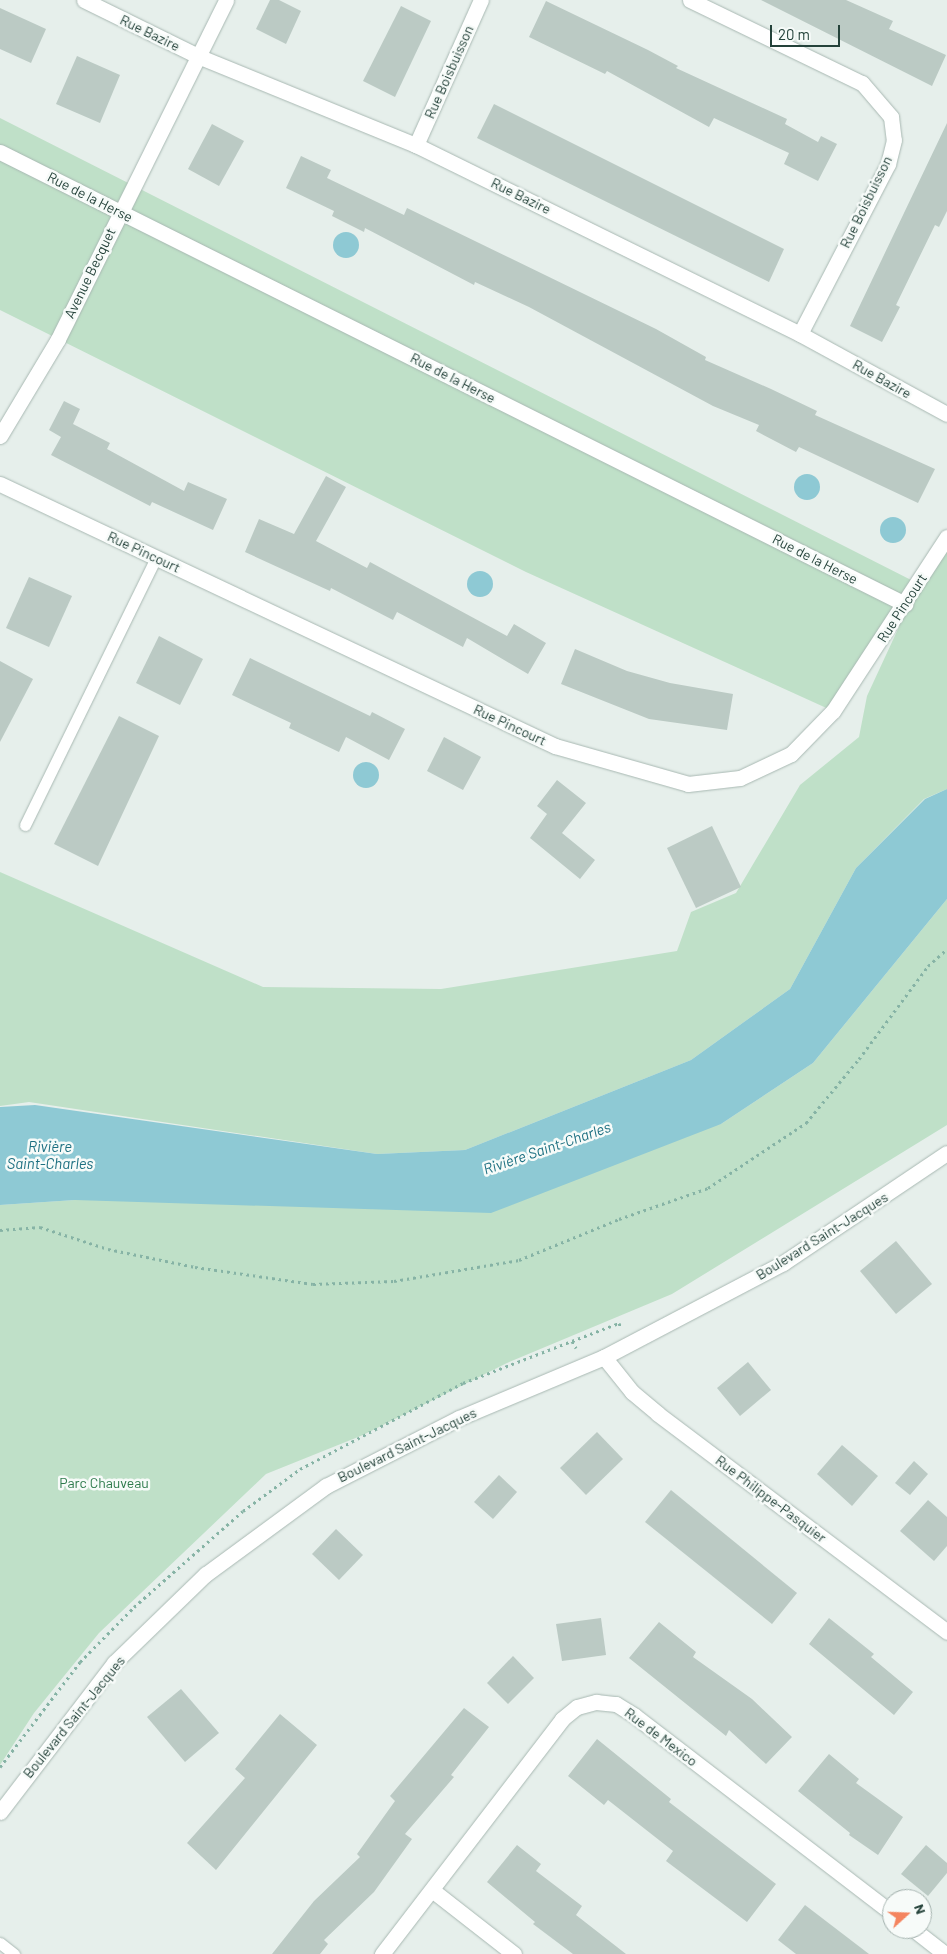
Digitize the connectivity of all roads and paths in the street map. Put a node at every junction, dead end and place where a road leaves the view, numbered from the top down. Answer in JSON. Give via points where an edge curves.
{"nodes":[{"id":1,"x":84,"y":0,"type":"edge"},
{"id":2,"x":226,"y":0,"type":"edge"},
{"id":3,"x":481,"y":0,"type":"edge"},
{"id":4,"x":690,"y":0,"type":"edge"},
{"id":5,"x":200,"y":57,"type":"junction"},
{"id":6,"x":416,"y":145,"type":"junction"},
{"id":7,"x":0,"y":152,"type":"edge"},
{"id":8,"x":120,"y":212,"type":"junction"},
{"id":9,"x":800,"y":334,"type":"junction"},
{"id":10,"x":947,"y":414,"type":"edge"},
{"id":11,"x":0,"y":436,"type":"edge"},
{"id":12,"x":0,"y":484,"type":"edge"},
{"id":13,"x":947,"y":537,"type":"edge"},
{"id":14,"x":156,"y":558,"type":"junction"},
{"id":15,"x":905,"y":604,"type":"junction"},
{"id":16,"x":25,"y":825,"type":"dead end"},
{"id":17,"x":947,"y":949,"type":"edge"},
{"id":18,"x":947,"y":1153,"type":"edge"},
{"id":19,"x":0,"y":1230,"type":"edge"},
{"id":20,"x":622,"y":1329,"type":"dead end"},
{"id":21,"x":572,"y":1341,"type":"dead end"},
{"id":22,"x":604,"y":1356,"type":"junction"},
{"id":23,"x":947,"y":1632,"type":"edge"},
{"id":24,"x":0,"y":1812,"type":"edge"},
{"id":25,"x":432,"y":1890,"type":"junction"},
{"id":26,"x":882,"y":1905,"type":"edge"},
{"id":27,"x":926,"y":1939,"type":"edge"},
{"id":28,"x":0,"y":1943,"type":"edge"},
{"id":29,"x":14,"y":1954,"type":"edge"},
{"id":30,"x":382,"y":1954,"type":"edge"},
{"id":31,"x":514,"y":1954,"type":"edge"},
{"id":32,"x":945,"y":1954,"type":"edge"}],
"edges":[{"from":1,"to":5,"type":"street","name":"Rue Bazire"},
{"from":2,"to":5,"type":"street","name":"Avenue Becquet"},
{"from":3,"to":6,"type":"street","name":"Rue Boisbuisson"},
{"from":4,"to":9,"type":"street","name":"Rue Boisbuisson","via":[[862,82],[891,117],[894,140],[888,164]]},
{"from":5,"to":6,"type":"street","name":"Rue Bazire"},
{"from":5,"to":8,"type":"street","name":"Avenue Becquet"},
{"from":6,"to":9,"type":"street","name":"Rue Bazire"},
{"from":7,"to":8,"type":"street","name":"Rue de la Herse"},
{"from":8,"to":11,"type":"street","name":"Avenue Becquet","via":[[58,339]]},
{"from":8,"to":15,"type":"street","name":"Rue de la Herse"},
{"from":9,"to":10,"type":"street","name":"Rue Bazire"},
{"from":12,"to":14,"type":"street","name":"Rue Pincourt"},
{"from":13,"to":15,"type":"street","name":"Rue Pincourt"},
{"from":14,"to":15,"type":"street","name":"Rue Pincourt","via":[[554,746],[688,784],[740,778],[791,754],[833,711]]},
{"from":14,"to":16,"type":"lane"},
{"from":17,"to":19,"type":"path","via":[[928,966],[859,1059],[806,1123],[708,1188],[619,1219],[519,1260],[394,1281],[313,1284],[166,1261],[108,1248],[40,1227]]},
{"from":18,"to":22,"type":"street","name":"Boulevard Saint-Jacques","via":[[783,1263]]},
{"from":20,"to":21,"type":"path","via":[[618,1323]]},
{"from":22,"to":23,"type":"street","name":"Rue Philippe-Pasquier","via":[[632,1392],[658,1414]]},
{"from":22,"to":24,"type":"street","name":"Boulevard Saint-Jacques","via":[[459,1418],[392,1451],[326,1486],[264,1528],[206,1574],[114,1663]]},
{"from":25,"to":26,"type":"street","name":"Rue de Mexico","via":[[562,1719],[577,1706],[596,1702],[616,1704],[635,1716]]},
{"from":25,"to":30,"type":"street","name":"Rue de Mexico"},
{"from":25,"to":31,"type":"street"},
{"from":27,"to":32,"type":"street"},
{"from":28,"to":29,"type":"lane"}]}
